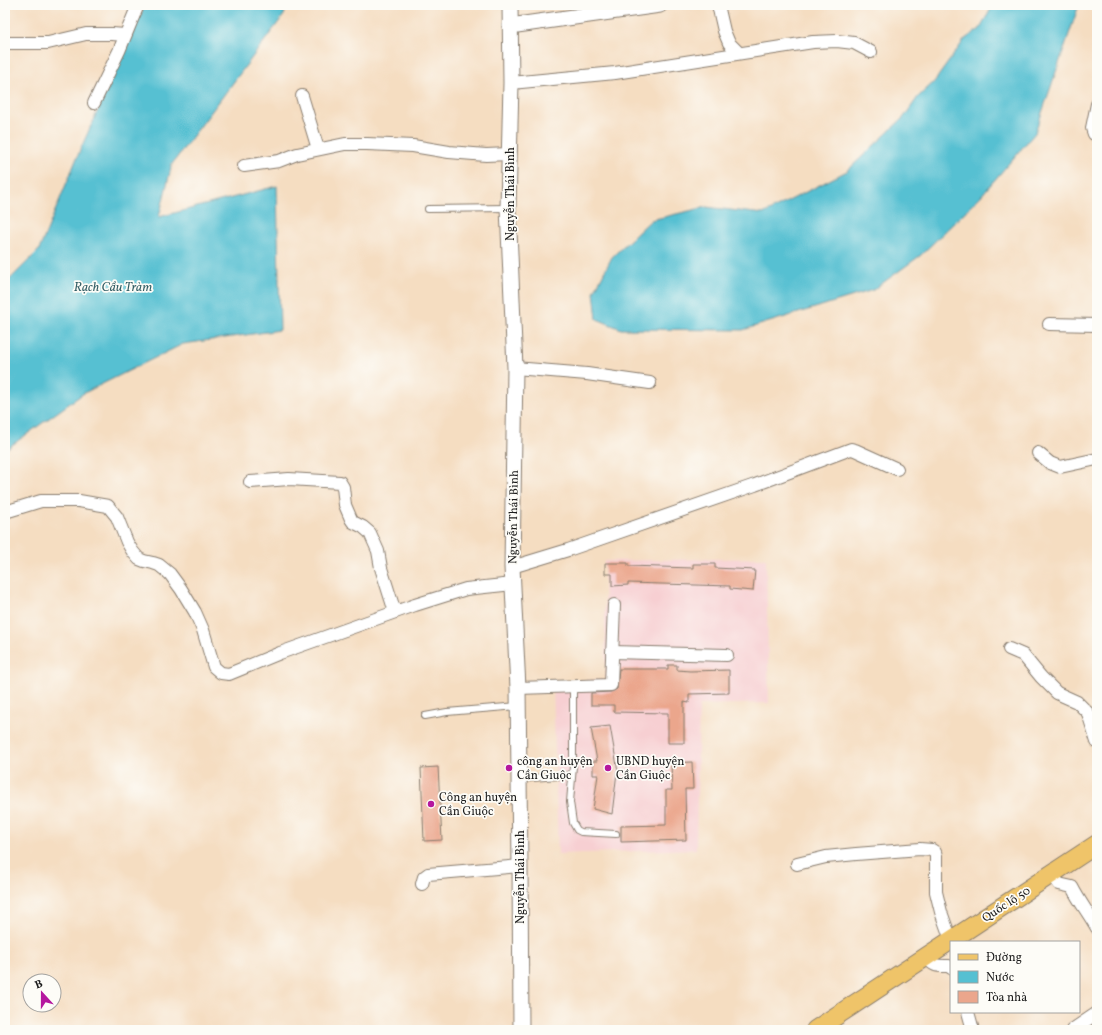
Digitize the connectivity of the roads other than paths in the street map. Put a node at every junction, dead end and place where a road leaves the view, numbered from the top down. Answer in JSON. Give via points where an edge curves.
{"nodes":[{"id":1,"x":138,"y":5,"type":"edge"},
{"id":2,"x":510,"y":5,"type":"edge"},
{"id":3,"x":660,"y":5,"type":"edge"},
{"id":4,"x":718,"y":5,"type":"edge"},
{"id":5,"x":510,"y":26,"type":"junction"},
{"id":6,"x":125,"y":35,"type":"junction"},
{"id":7,"x":5,"y":43,"type":"edge"},
{"id":8,"x":871,"y":52,"type":"dead end"},
{"id":9,"x":739,"y":53,"type":"junction"},
{"id":10,"x":511,"y":83,"type":"junction"},
{"id":11,"x":302,"y":96,"type":"dead end"},
{"id":12,"x":94,"y":104,"type":"dead end"},
{"id":13,"x":1097,"y":104,"type":"edge"},
{"id":14,"x":1097,"y":135,"type":"edge"},
{"id":15,"x":318,"y":149,"type":"junction"},
{"id":16,"x":509,"y":154,"type":"junction"},
{"id":17,"x":244,"y":166,"type":"dead end"},
{"id":18,"x":508,"y":208,"type":"junction"},
{"id":19,"x":428,"y":209,"type":"dead end"},
{"id":20,"x":1049,"y":324,"type":"dead end"},
{"id":21,"x":1097,"y":325,"type":"edge"},
{"id":22,"x":514,"y":368,"type":"junction"},
{"id":23,"x":650,"y":384,"type":"dead end"},
{"id":24,"x":1038,"y":453,"type":"dead end"},
{"id":25,"x":1097,"y":459,"type":"edge"},
{"id":26,"x":897,"y":469,"type":"dead end"},
{"id":27,"x":250,"y":482,"type":"dead end"},
{"id":28,"x":5,"y":512,"type":"edge"},
{"id":29,"x":512,"y":567,"type":"junction"},
{"id":30,"x":513,"y":584,"type":"junction"},
{"id":31,"x":614,"y":605,"type":"dead end"},
{"id":32,"x":395,"y":612,"type":"junction"},
{"id":33,"x":1009,"y":649,"type":"dead end"},
{"id":34,"x":612,"y":652,"type":"junction"},
{"id":35,"x":727,"y":655,"type":"dead end"},
{"id":36,"x":573,"y":686,"type":"junction"},
{"id":37,"x":518,"y":688,"type":"junction"},
{"id":38,"x":518,"y":706,"type":"junction"},
{"id":39,"x":425,"y":716,"type":"dead end"},
{"id":40,"x":1097,"y":742,"type":"edge"},
{"id":41,"x":572,"y":775,"type":"junction"},
{"id":42,"x":519,"y":779,"type":"junction"},
{"id":43,"x":616,"y":834,"type":"dead end"},
{"id":44,"x":1097,"y":844,"type":"edge"},
{"id":45,"x":797,"y":864,"type":"dead end"},
{"id":46,"x":520,"y":866,"type":"junction"},
{"id":47,"x":1052,"y":874,"type":"junction"},
{"id":48,"x":422,"y":884,"type":"dead end"},
{"id":49,"x":1097,"y":928,"type":"edge"},
{"id":50,"x":951,"y":940,"type":"junction"},
{"id":51,"x":926,"y":957,"type":"junction"},
{"id":52,"x":950,"y":967,"type":"edge"},
{"id":53,"x":968,"y":1013,"type":"edge"},
{"id":54,"x":1097,"y":1013,"type":"edge"},
{"id":55,"x":521,"y":1030,"type":"edge"},
{"id":56,"x":815,"y":1030,"type":"edge"},
{"id":57,"x":973,"y":1030,"type":"edge"},
{"id":58,"x":1072,"y":1030,"type":"edge"}],
"edges":[{"from":1,"to":6,"type":"street"},
{"from":2,"to":5,"type":"street","name":"Nguyễn Thái Bình"},
{"from":3,"to":5,"type":"street"},
{"from":4,"to":9,"type":"street","via":[[726,37]]},
{"from":5,"to":10,"type":"street","name":"Nguyễn Thái Bình"},
{"from":6,"to":7,"type":"street","via":[[86,34],[48,43]]},
{"from":6,"to":12,"type":"street"},
{"from":8,"to":9,"type":"street","via":[[854,43],[837,41]]},
{"from":9,"to":10,"type":"street","via":[[615,73]]},
{"from":10,"to":16,"type":"street","name":"Nguyễn Thái Bình"},
{"from":11,"to":15,"type":"street"},
{"from":13,"to":14,"type":"street","via":[[1092,128]]},
{"from":15,"to":16,"type":"street","via":[[345,144],[367,144],[413,146],[486,155]]},
{"from":15,"to":17,"type":"street","via":[[280,161]]},
{"from":16,"to":18,"type":"street","name":"Nguyễn Thái Bình"},
{"from":18,"to":19,"type":"lane"},
{"from":18,"to":22,"type":"street","name":"Nguyễn Thái Bình"},
{"from":20,"to":21,"type":"street"},
{"from":22,"to":23,"type":"street","via":[[587,374]]},
{"from":22,"to":29,"type":"street","name":"Nguyễn Thái Bình"},
{"from":24,"to":25,"type":"street","via":[[1060,467]]},
{"from":26,"to":29,"type":"street","via":[[851,449],[568,550]]},
{"from":27,"to":32,"type":"street","via":[[289,479],[340,482],[345,505],[353,522],[370,533],[378,551]]},
{"from":28,"to":32,"type":"street","via":[[41,501],[80,501],[108,506],[117,517],[127,542],[136,555],[144,561],[160,565],[181,589],[204,630],[214,667],[221,673],[229,674]]},
{"from":29,"to":30,"type":"street","name":"Nguyễn Thái Bình"},
{"from":30,"to":32,"type":"street","via":[[466,589]]},
{"from":30,"to":37,"type":"street","name":"Nguyễn Thái Bình"},
{"from":31,"to":34,"type":"street"},
{"from":33,"to":40,"type":"street","via":[[1023,655],[1057,693],[1077,702],[1088,713]]},
{"from":34,"to":35,"type":"street"},
{"from":34,"to":36,"type":"street","via":[[611,685]]},
{"from":36,"to":37,"type":"street"},
{"from":36,"to":41,"type":"lane"},
{"from":37,"to":38,"type":"street","name":"Nguyễn Thái Bình"},
{"from":38,"to":39,"type":"lane"},
{"from":38,"to":42,"type":"street","name":"Nguyễn Thái Bình"},
{"from":41,"to":42,"type":"lane"},
{"from":41,"to":43,"type":"lane","via":[[570,802],[573,823],[577,830]]},
{"from":42,"to":46,"type":"street","name":"Nguyễn Thái Bình"},
{"from":44,"to":47,"type":"main road","name":"Quốc lộ 50"},
{"from":45,"to":50,"type":"street","via":[[826,857],[915,849],[932,850],[936,856],[936,892]]},
{"from":46,"to":48,"type":"street","via":[[428,874]]},
{"from":46,"to":55,"type":"street","name":"Nguyễn Thái Bình"},
{"from":47,"to":49,"type":"street","via":[[1060,884],[1072,887]]},
{"from":47,"to":50,"type":"main road","name":"Quốc lộ 50"},
{"from":50,"to":51,"type":"main road","name":"Quốc lộ 50"},
{"from":51,"to":52,"type":"street","via":[[939,967]]},
{"from":51,"to":56,"type":"main road","name":"Quốc lộ 50"},
{"from":53,"to":57,"type":"street"},
{"from":54,"to":58,"type":"street"}]}
